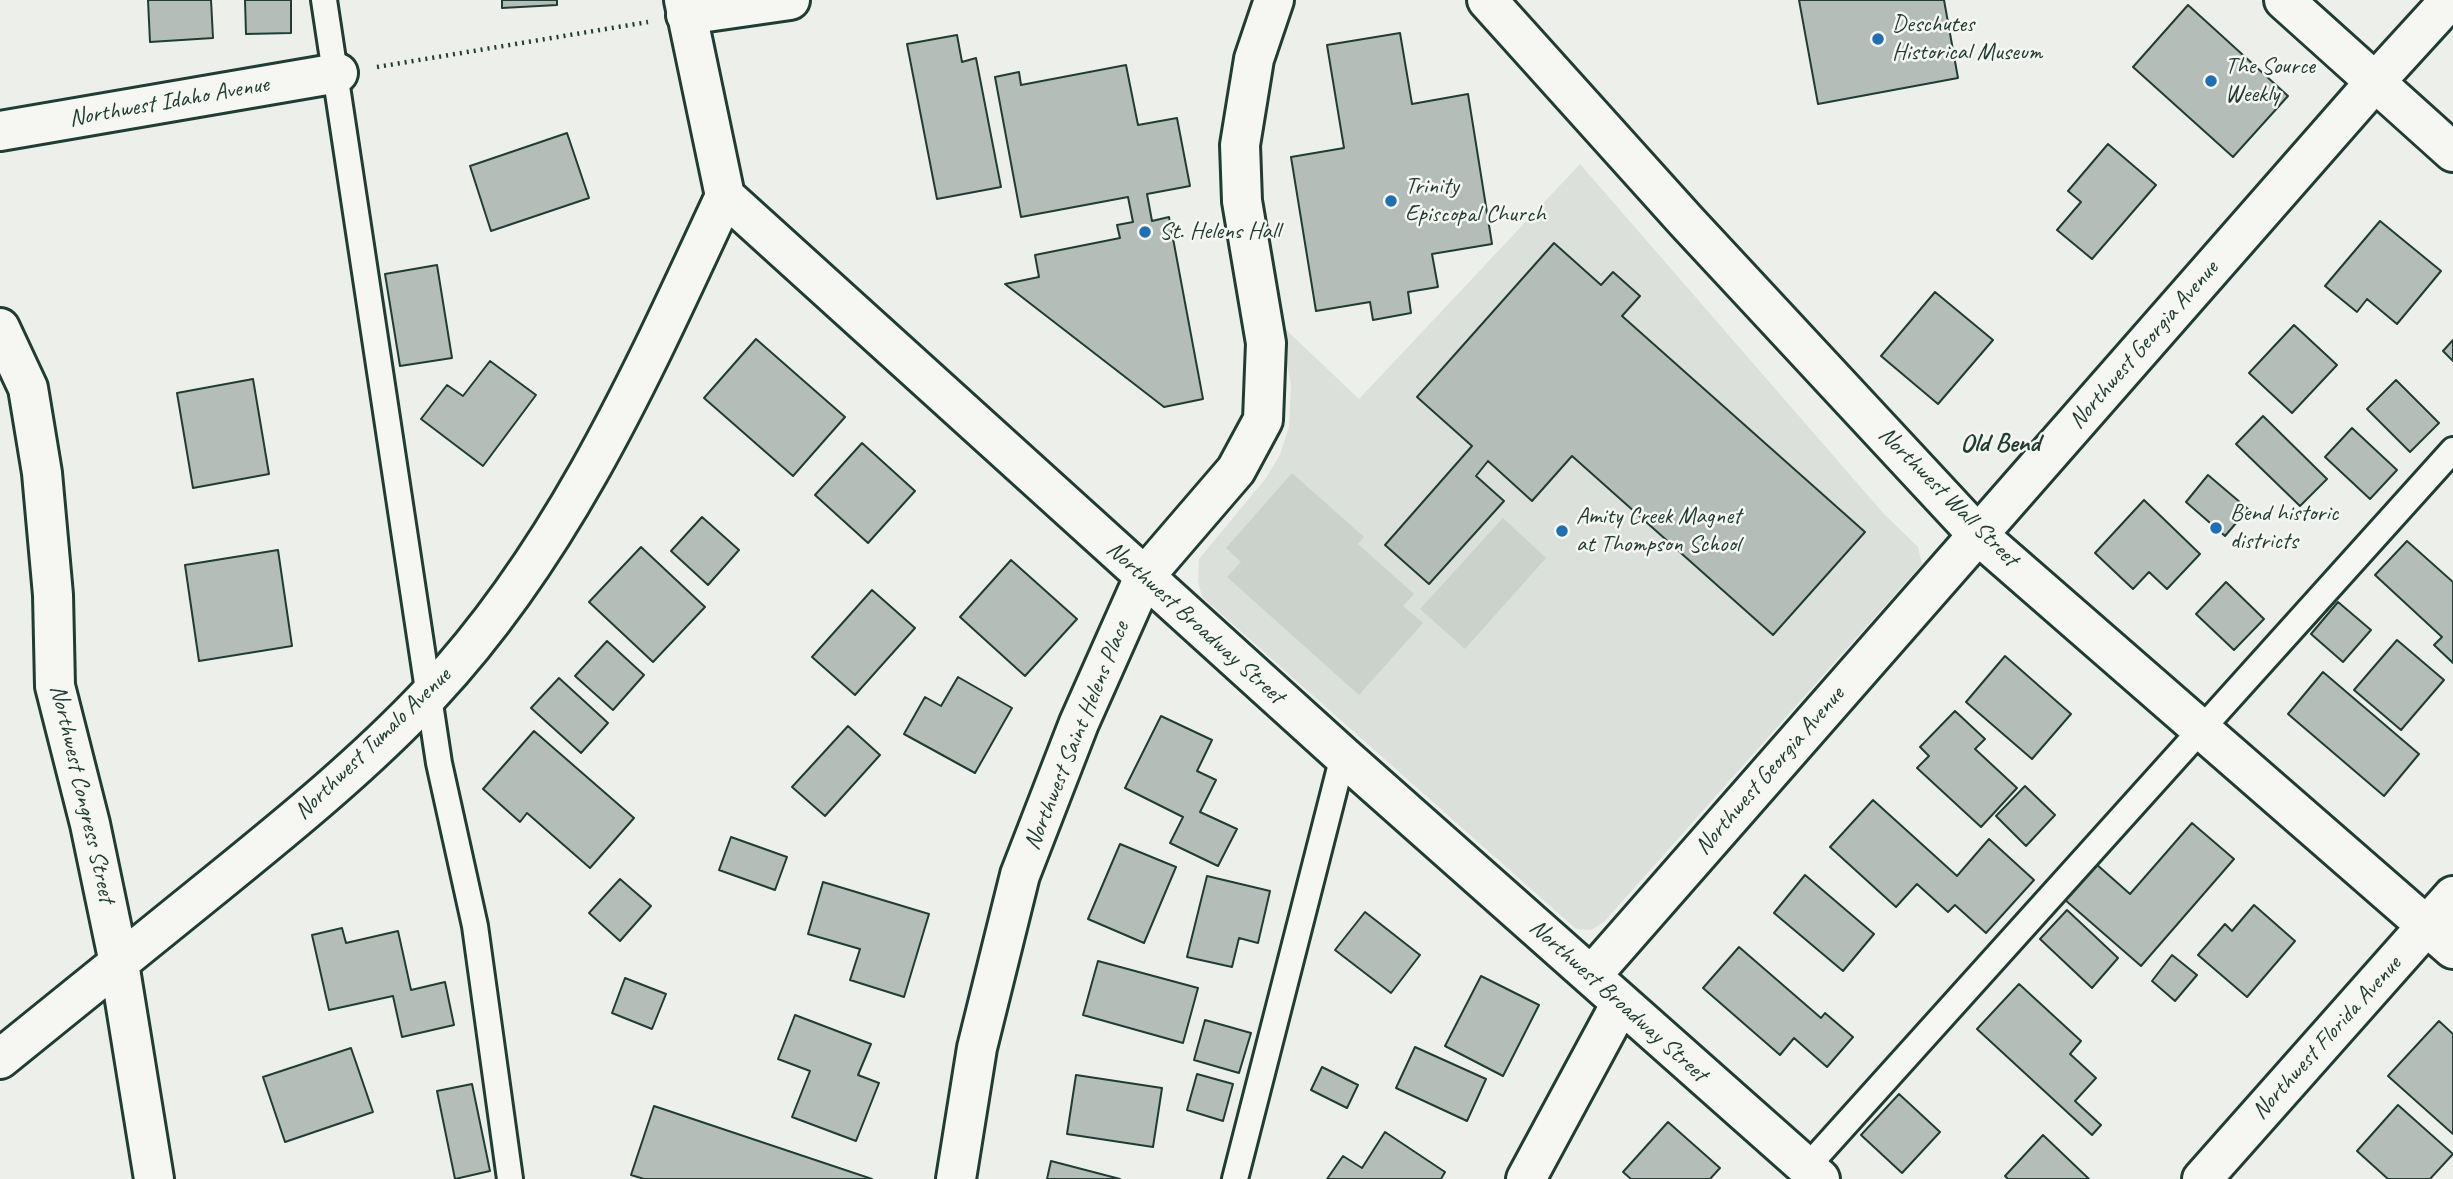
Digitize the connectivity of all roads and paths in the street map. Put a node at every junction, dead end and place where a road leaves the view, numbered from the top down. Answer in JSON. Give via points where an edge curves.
{"nodes":[{"id":1,"x":324,"y":0,"type":"edge"},
{"id":2,"x":790,"y":0,"type":"edge"},
{"id":3,"x":1274,"y":0,"type":"edge"},
{"id":4,"x":1486,"y":0,"type":"edge"},
{"id":5,"x":2284,"y":0,"type":"edge"},
{"id":6,"x":2450,"y":0,"type":"edge"},
{"id":7,"x":685,"y":8,"type":"edge"},
{"id":8,"x":338,"y":73,"type":"junction"},
{"id":9,"x":2375,"y":82,"type":"junction"},
{"id":10,"x":0,"y":131,"type":"edge"},
{"id":11,"x":2453,"y":152,"type":"edge"},
{"id":12,"x":724,"y":196,"type":"junction"},
{"id":13,"x":0,"y":328,"type":"edge"},
{"id":14,"x":2453,"y":450,"type":"edge"},
{"id":15,"x":1977,"y":534,"type":"junction"},
{"id":16,"x":1144,"y":577,"type":"junction"},
{"id":17,"x":430,"y":694,"type":"junction"},
{"id":18,"x":2201,"y":727,"type":"junction"},
{"id":19,"x":1343,"y":756,"type":"junction"},
{"id":20,"x":2453,"y":896,"type":"edge"},
{"id":21,"x":2440,"y":938,"type":"edge"},
{"id":22,"x":119,"y":963,"type":"junction"},
{"id":23,"x":1591,"y":976,"type":"junction"},
{"id":24,"x":1621,"y":1003,"type":"junction"},
{"id":25,"x":0,"y":1059,"type":"edge"},
{"id":26,"x":1813,"y":1173,"type":"edge"},
{"id":27,"x":154,"y":1179,"type":"edge"},
{"id":28,"x":510,"y":1179,"type":"edge"},
{"id":29,"x":956,"y":1179,"type":"edge"},
{"id":30,"x":1235,"y":1179,"type":"edge"},
{"id":31,"x":1526,"y":1179,"type":"edge"},
{"id":32,"x":2202,"y":1179,"type":"edge"}],
"edges":[{"from":1,"to":8,"type":"lane"},
{"from":2,"to":7,"type":"street"},
{"from":3,"to":16,"type":"street","name":"Northwest Saint Helens Place","via":[[1254,59],[1240,145],[1242,201],[1266,343],[1263,420],[1236,470]]},
{"from":4,"to":15,"type":"street","name":"Northwest Wall Street"},
{"from":5,"to":9,"type":"street"},
{"from":6,"to":9,"type":"street","name":"Northwest Georgia Avenue"},
{"from":7,"to":8,"type":"path"},
{"from":7,"to":12,"type":"street"},
{"from":8,"to":10,"type":"street","name":"Northwest Idaho Avenue"},
{"from":8,"to":17,"type":"lane"},
{"from":9,"to":11,"type":"street"},
{"from":9,"to":15,"type":"street","name":"Northwest Georgia Avenue"},
{"from":12,"to":16,"type":"street","name":"Northwest Broadway Street"},
{"from":12,"to":17,"type":"street","name":"Northwest Tumalo Avenue","via":[[642,373],[579,494],[499,609]]},
{"from":13,"to":22,"type":"street","name":"Northwest Congress Street","via":[[28,388],[42,473],[53,595],[55,686]]},
{"from":14,"to":18,"type":"lane"},
{"from":15,"to":18,"type":"street","name":"Northwest Wall Street"},
{"from":15,"to":23,"type":"street","name":"Northwest Georgia Avenue"},
{"from":16,"to":19,"type":"street","name":"Northwest Broadway Street"},
{"from":16,"to":29,"type":"street","name":"Northwest Saint Helens Place","via":[[1079,723],[1020,875],[977,1048]]},
{"from":17,"to":22,"type":"street","name":"Northwest Tumalo Avenue","via":[[306,812]]},
{"from":17,"to":28,"type":"lane","via":[[439,763],[475,926]]},
{"from":18,"to":21,"type":"street","name":"Northwest Wall Street"},
{"from":18,"to":26,"type":"lane"},
{"from":19,"to":23,"type":"street","name":"Northwest Broadway Street"},
{"from":19,"to":30,"type":"lane"},
{"from":20,"to":21,"type":"street","name":"Northwest Florida Avenue"},
{"from":21,"to":32,"type":"street","name":"Northwest Florida Avenue"},
{"from":22,"to":25,"type":"street","name":"Northwest Tumalo Avenue"},
{"from":22,"to":27,"type":"street","name":"Northwest Congress Street"},
{"from":23,"to":24,"type":"street","name":"Northwest Broadway Street"},
{"from":24,"to":26,"type":"street","name":"Northwest Broadway Street"},
{"from":24,"to":31,"type":"street"}]}
